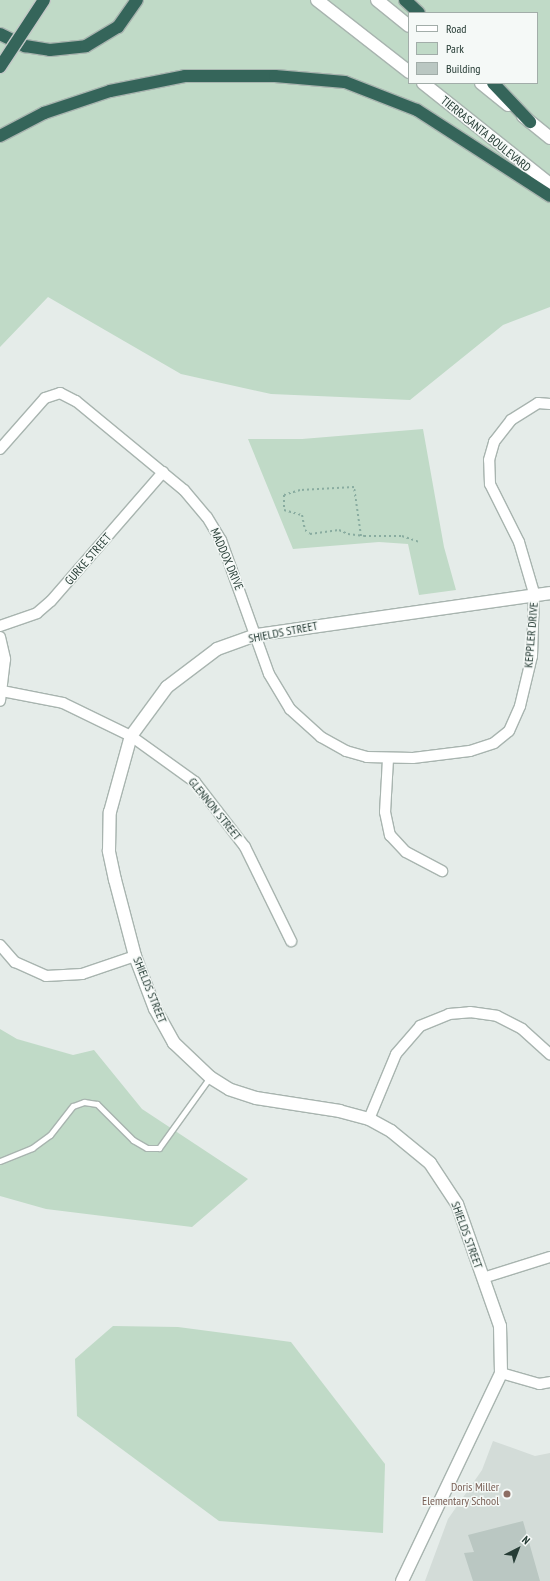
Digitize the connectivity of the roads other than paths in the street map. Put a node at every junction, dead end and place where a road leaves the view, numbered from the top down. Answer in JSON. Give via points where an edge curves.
{"nodes":[{"id":1,"x":44,"y":0,"type":"edge"},
{"id":2,"x":137,"y":0,"type":"edge"},
{"id":3,"x":317,"y":0,"type":"edge"},
{"id":4,"x":377,"y":0,"type":"edge"},
{"id":5,"x":405,"y":0,"type":"edge"},
{"id":6,"x":418,"y":12,"type":"edge"},
{"id":7,"x":408,"y":25,"type":"edge"},
{"id":8,"x":0,"y":34,"type":"edge"},
{"id":9,"x":0,"y":67,"type":"edge"},
{"id":10,"x":408,"y":71,"type":"edge"},
{"id":11,"x":424,"y":84,"type":"edge"},
{"id":12,"x":482,"y":84,"type":"edge"},
{"id":13,"x":495,"y":84,"type":"edge"},
{"id":14,"x":530,"y":122,"type":"junction"},
{"id":15,"x":0,"y":136,"type":"edge"},
{"id":16,"x":550,"y":138,"type":"edge"},
{"id":17,"x":550,"y":184,"type":"edge"},
{"id":18,"x":550,"y":196,"type":"edge"},
{"id":19,"x":550,"y":404,"type":"edge"},
{"id":20,"x":0,"y":449,"type":"edge"},
{"id":21,"x":163,"y":472,"type":"junction"},
{"id":22,"x":534,"y":593,"type":"junction"},
{"id":23,"x":550,"y":593,"type":"edge"},
{"id":24,"x":0,"y":626,"type":"edge"},
{"id":25,"x":256,"y":635,"type":"junction"},
{"id":26,"x":0,"y":637,"type":"edge"},
{"id":27,"x":2,"y":691,"type":"junction"},
{"id":28,"x":0,"y":701,"type":"edge"},
{"id":29,"x":131,"y":736,"type":"junction"},
{"id":30,"x":388,"y":759,"type":"junction"},
{"id":31,"x":442,"y":872,"type":"dead end"},
{"id":32,"x":291,"y":941,"type":"dead end"},
{"id":33,"x":0,"y":945,"type":"edge"},
{"id":34,"x":135,"y":956,"type":"junction"},
{"id":35,"x":550,"y":1054,"type":"edge"},
{"id":36,"x":210,"y":1077,"type":"junction"},
{"id":37,"x":369,"y":1119,"type":"junction"},
{"id":38,"x":0,"y":1161,"type":"edge"},
{"id":39,"x":550,"y":1257,"type":"edge"},
{"id":40,"x":483,"y":1278,"type":"junction"},
{"id":41,"x":502,"y":1373,"type":"junction"},
{"id":42,"x":550,"y":1382,"type":"edge"},
{"id":43,"x":402,"y":1581,"type":"edge"}],
"edges":[{"from":1,"to":9,"type":"highway","bridge":true},
{"from":2,"to":8,"type":"highway","via":[[118,27],[86,46],[50,50],[25,46]]},
{"from":3,"to":10,"type":"street"},
{"from":4,"to":7,"type":"street"},
{"from":5,"to":6,"type":"highway"},
{"from":11,"to":17,"type":"street","name":"TIERRASANTA BOULEVARD"},
{"from":12,"to":14,"type":"street"},
{"from":13,"to":14,"type":"highway"},
{"from":14,"to":16,"type":"street"},
{"from":15,"to":18,"type":"highway","via":[[44,113],[110,91],[185,76],[275,76],[345,82],[417,110]]},
{"from":19,"to":22,"type":"street","name":"KEPPLER DRIVE","via":[[538,403],[511,420],[494,442],[489,460],[490,484],[518,542]]},
{"from":20,"to":21,"type":"street","name":"MADDOX DRIVE","via":[[46,398],[60,393],[76,401]]},
{"from":21,"to":24,"type":"street","name":"GURKE STREET","via":[[51,601],[37,613]]},
{"from":21,"to":25,"type":"street","name":"MADDOX DRIVE","via":[[197,503],[221,540]]},
{"from":22,"to":23,"type":"street","name":"SHIELDS STREET"},
{"from":22,"to":25,"type":"street","name":"SHIELDS STREET"},
{"from":22,"to":30,"type":"street","name":"KEPPLER DRIVE","via":[[532,656],[520,706],[509,731],[494,743],[470,751]]},
{"from":25,"to":29,"type":"street","name":"SHIELDS STREET","via":[[217,649],[195,663],[167,687]]},
{"from":25,"to":30,"type":"street","name":"MADDOX DRIVE","via":[[268,674],[290,709],[322,737],[346,751]]},
{"from":26,"to":27,"type":"street","via":[[5,658]]},
{"from":27,"to":28,"type":"street"},
{"from":27,"to":29,"type":"street","name":"GLENNON STREET","via":[[63,703]]},
{"from":29,"to":32,"type":"street","name":"GLENNON STREET","via":[[195,782],[261,872]]},
{"from":29,"to":34,"type":"street","name":"SHIELDS STREET","via":[[110,812],[110,851]]},
{"from":30,"to":31,"type":"street","via":[[385,812],[390,835],[406,852]]},
{"from":33,"to":34,"type":"street","via":[[15,962],[46,976],[82,974]]},
{"from":34,"to":36,"type":"street","name":"SHIELDS STREET","via":[[155,1010],[174,1044]]},
{"from":35,"to":37,"type":"street","via":[[522,1029],[497,1016],[449,1014],[420,1026],[396,1054]]},
{"from":36,"to":37,"type":"street","name":"SHIELDS STREET","via":[[256,1098]]},
{"from":36,"to":38,"type":"lane","via":[[159,1148],[147,1148],[133,1140],[97,1104],[84,1102],[73,1106],[50,1135],[32,1148]]},
{"from":37,"to":40,"type":"street","name":"SHIELDS STREET","via":[[411,1145],[443,1179],[457,1204]]},
{"from":39,"to":40,"type":"street"},
{"from":40,"to":41,"type":"street","name":"SHIELDS STREET","via":[[500,1326]]},
{"from":41,"to":42,"type":"street","via":[[539,1384]]},
{"from":41,"to":43,"type":"street","name":"SHIELDS STREET"}]}
